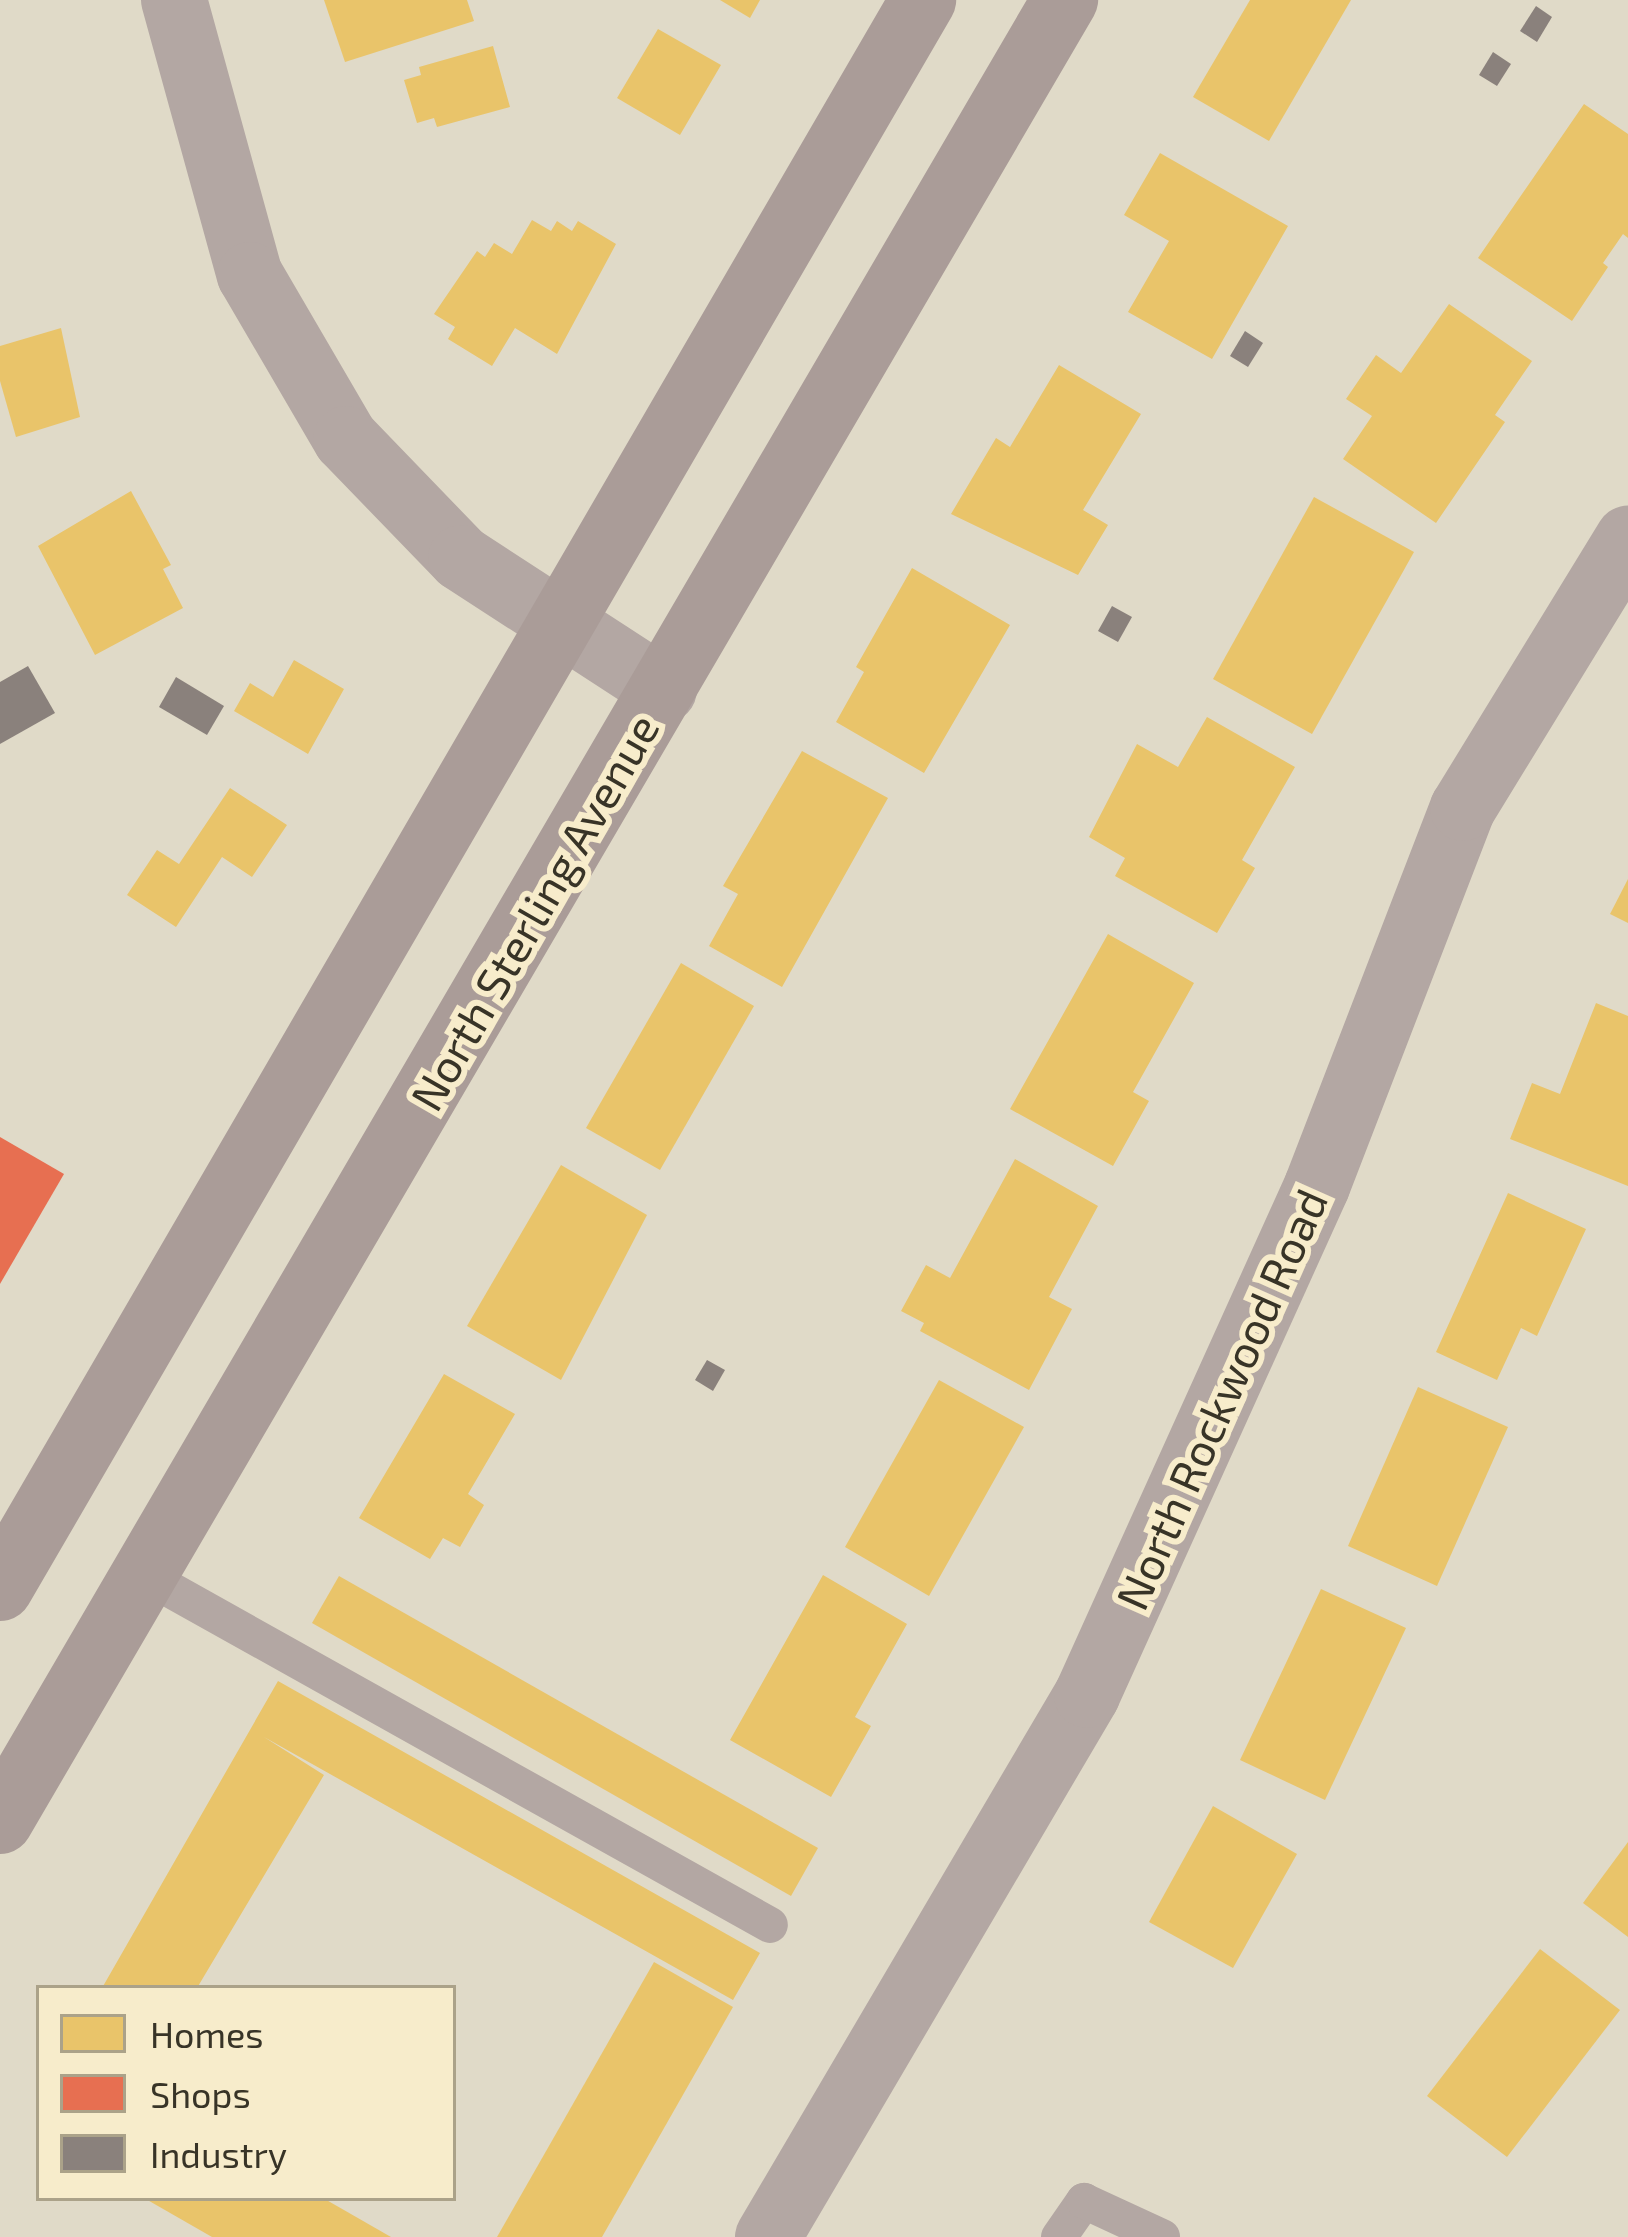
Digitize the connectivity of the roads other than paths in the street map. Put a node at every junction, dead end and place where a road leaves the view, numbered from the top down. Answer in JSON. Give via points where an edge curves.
{"nodes":[{"id":1,"x":174,"y":0,"type":"edge"},
{"id":2,"x":922,"y":0,"type":"edge"},
{"id":3,"x":1065,"y":0,"type":"edge"},
{"id":4,"x":1628,"y":539,"type":"edge"},
{"id":5,"x":558,"y":626,"type":"junction"},
{"id":6,"x":664,"y":690,"type":"junction"},
{"id":7,"x":144,"y":1575,"type":"junction"},
{"id":8,"x":0,"y":1588,"type":"edge"},
{"id":9,"x":0,"y":1821,"type":"edge"},
{"id":10,"x":770,"y":1925,"type":"dead end"},
{"id":11,"x":768,"y":2237,"type":"edge"},
{"id":12,"x":1059,"y":2237,"type":"edge"},
{"id":13,"x":1162,"y":2237,"type":"edge"}],
"edges":[{"from":1,"to":5,"type":"street","via":[[232,224],[287,351],[405,508]]},
{"from":2,"to":5,"type":"main road"},
{"from":3,"to":6,"type":"main road","name":"North Sterling Avenue"},
{"from":4,"to":11,"type":"street","name":"North Rockwood Road","via":[[1462,808],[1318,1186],[1087,1695]]},
{"from":5,"to":6,"type":"street"},
{"from":5,"to":8,"type":"main road"},
{"from":6,"to":7,"type":"main road","name":"North Sterling Avenue"},
{"from":7,"to":9,"type":"main road","name":"North Sterling Avenue"},
{"from":7,"to":10,"type":"lane"},
{"from":12,"to":13,"type":"lane","via":[[1084,2201]]}]}
